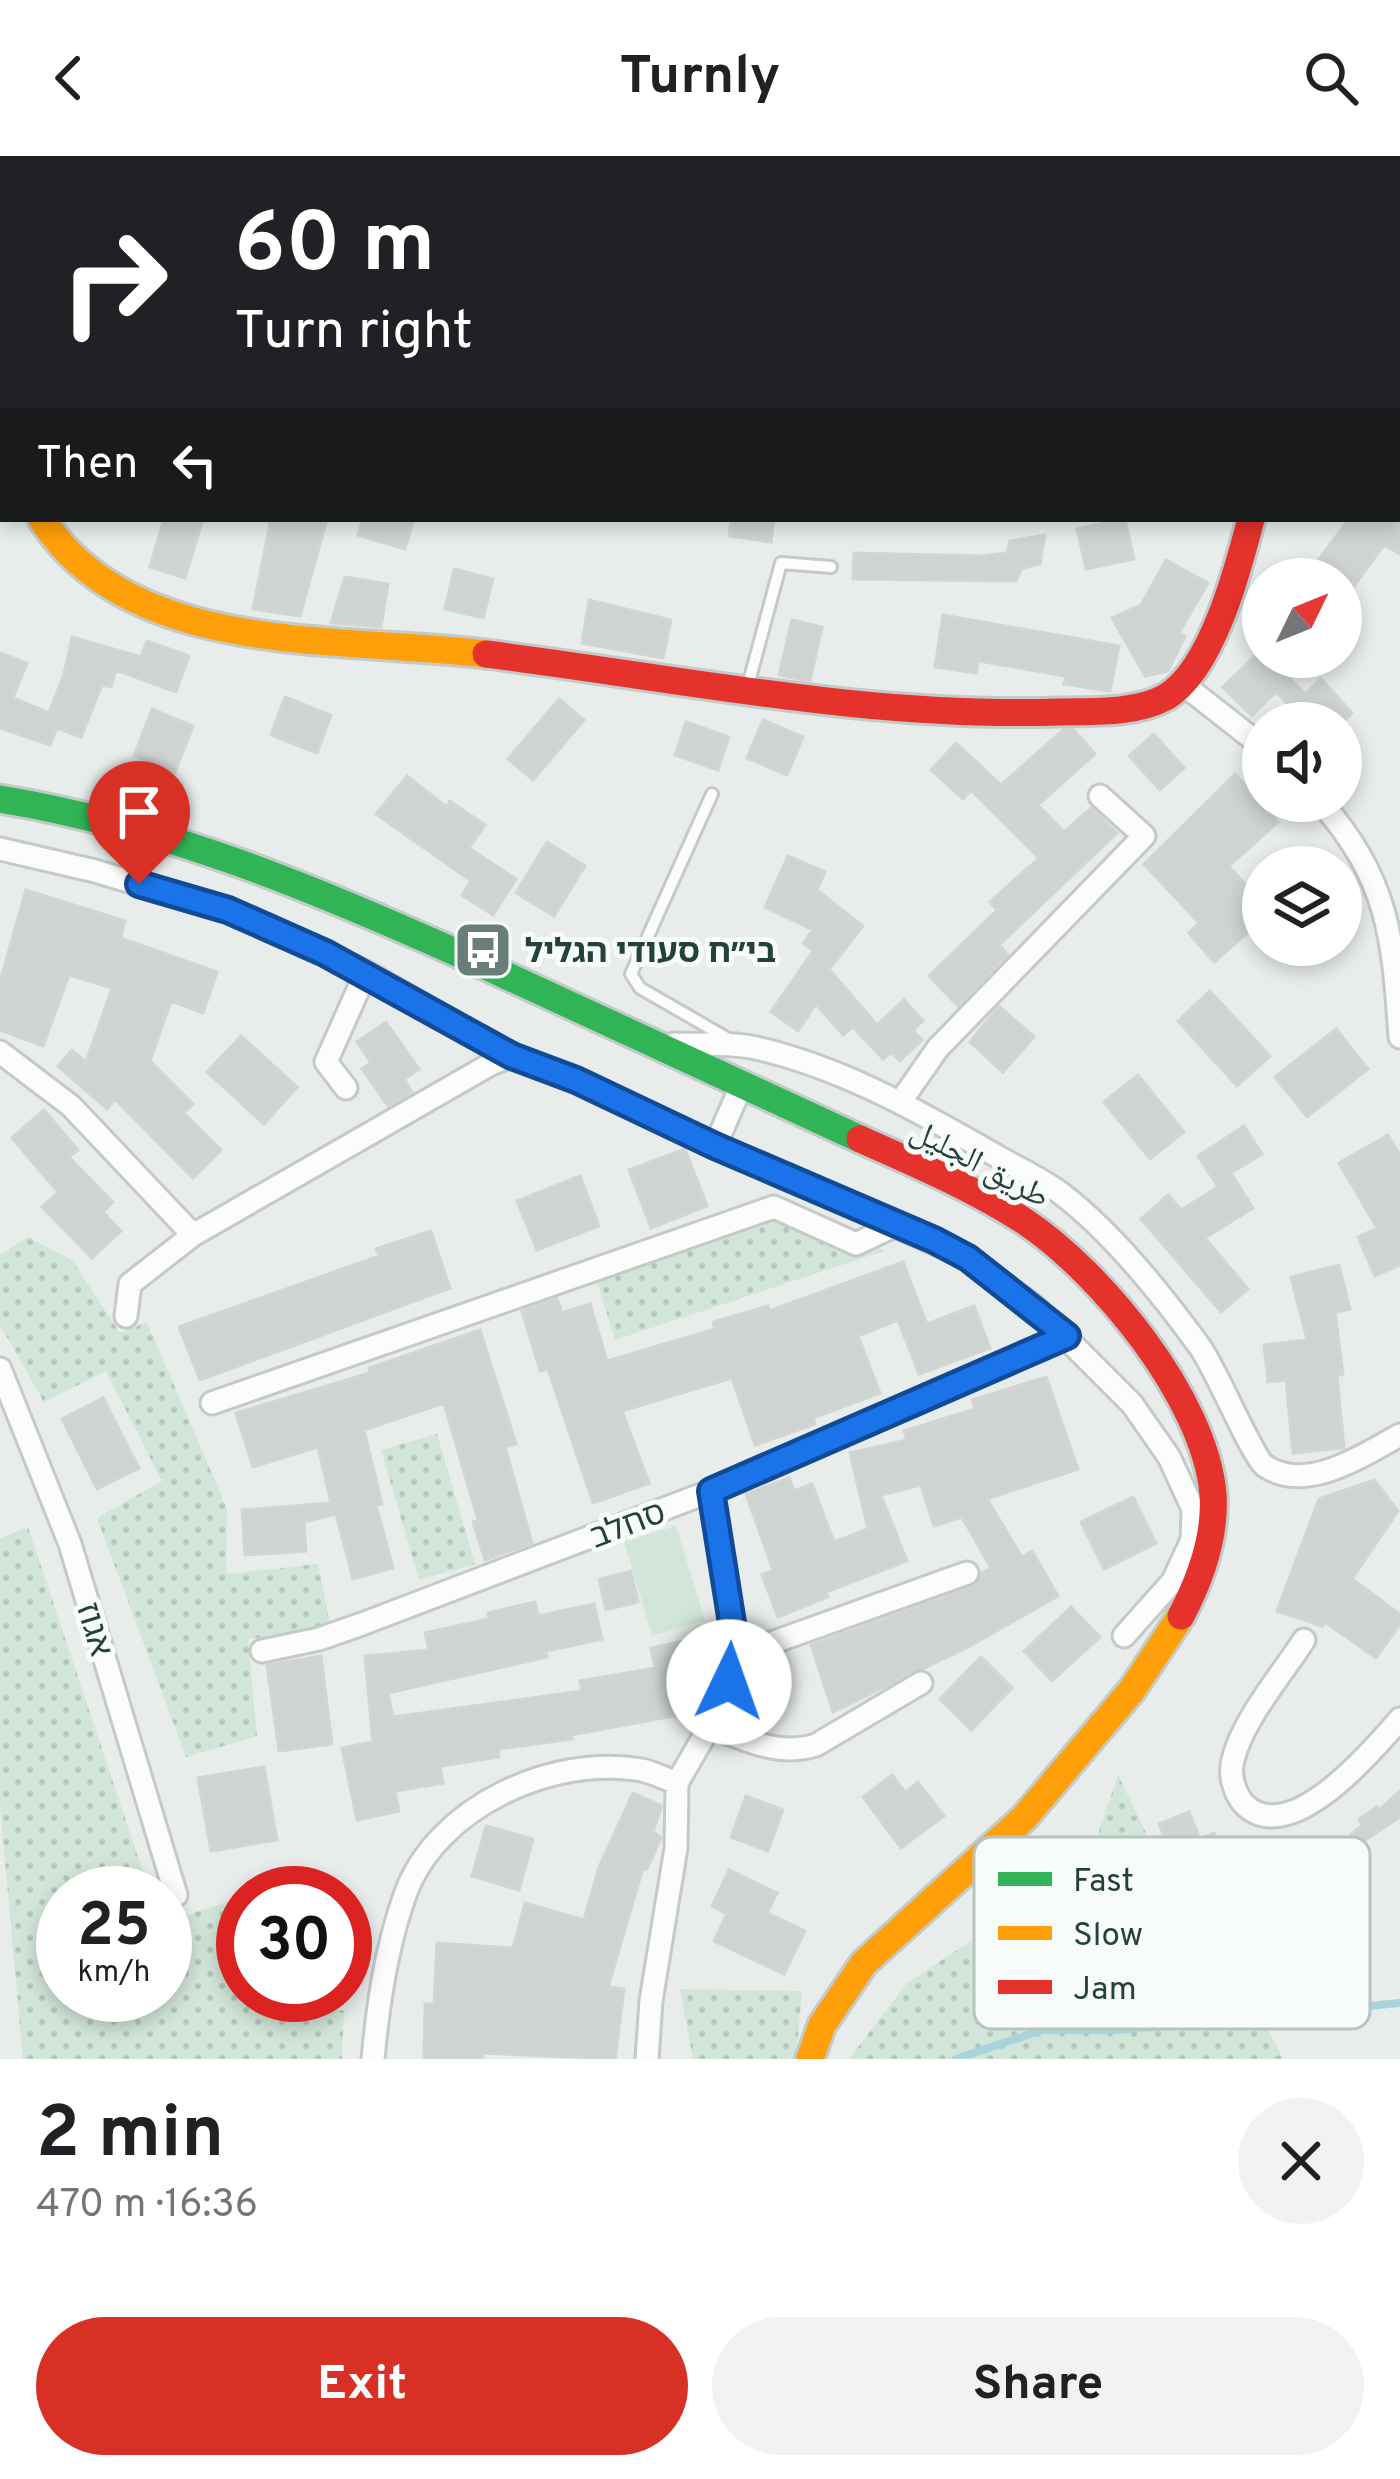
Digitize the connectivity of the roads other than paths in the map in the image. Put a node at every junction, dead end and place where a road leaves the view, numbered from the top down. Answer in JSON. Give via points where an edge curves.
{"nodes":[{"id":1,"x":44,"y":522,"type":"edge"},
{"id":2,"x":1250,"y":522,"type":"edge"},
{"id":3,"x":831,"y":567,"type":"dead end"},
{"id":4,"x":1184,"y":685,"type":"junction"},
{"id":5,"x":747,"y":688,"type":"junction"},
{"id":6,"x":1242,"y":731,"type":"edge"},
{"id":7,"x":712,"y":794,"type":"dead end"},
{"id":8,"x":1100,"y":796,"type":"dead end"},
{"id":9,"x":0,"y":799,"type":"edge"},
{"id":10,"x":1338,"y":822,"type":"edge"},
{"id":11,"x":0,"y":849,"type":"edge"},
{"id":12,"x":366,"y":972,"type":"junction"},
{"id":13,"x":1399,"y":1007,"type":"edge"},
{"id":14,"x":1400,"y":1037,"type":"edge"},
{"id":15,"x":656,"y":1043,"type":"junction"},
{"id":16,"x":741,"y":1046,"type":"junction"},
{"id":17,"x":0,"y":1052,"type":"edge"},
{"id":18,"x":512,"y":1056,"type":"junction"},
{"id":19,"x":742,"y":1082,"type":"junction"},
{"id":20,"x":346,"y":1088,"type":"dead end"},
{"id":21,"x":901,"y":1101,"type":"junction"},
{"id":22,"x":715,"y":1146,"type":"junction"},
{"id":23,"x":896,"y":1226,"type":"junction"},
{"id":24,"x":194,"y":1235,"type":"junction"},
{"id":25,"x":126,"y":1316,"type":"dead end"},
{"id":26,"x":1067,"y":1336,"type":"junction"},
{"id":27,"x":0,"y":1369,"type":"edge"},
{"id":28,"x":212,"y":1403,"type":"dead end"},
{"id":29,"x":1400,"y":1435,"type":"edge"},
{"id":30,"x":711,"y":1491,"type":"junction"},
{"id":31,"x":967,"y":1573,"type":"dead end"},
{"id":32,"x":1124,"y":1636,"type":"dead end"},
{"id":33,"x":1304,"y":1640,"type":"dead end"},
{"id":34,"x":262,"y":1651,"type":"dead end"},
{"id":35,"x":732,"y":1658,"type":"junction"},
{"id":36,"x":921,"y":1683,"type":"dead end"},
{"id":37,"x":1400,"y":1719,"type":"edge"},
{"id":38,"x":708,"y":1725,"type":"junction"},
{"id":39,"x":677,"y":1783,"type":"junction"},
{"id":40,"x":1004,"y":1837,"type":"edge"},
{"id":41,"x":974,"y":1864,"type":"edge"},
{"id":42,"x":167,"y":1866,"type":"edge"},
{"id":43,"x":373,"y":2059,"type":"edge"},
{"id":44,"x":647,"y":2059,"type":"edge"},
{"id":45,"x":810,"y":2059,"type":"edge"}],
"edges":[{"from":1,"to":5,"type":"main road","via":[[84,569],[129,599],[185,618],[316,641]]},
{"from":2,"to":4,"type":"main road","via":[[1238,578]]},
{"from":3,"to":5,"type":"lane","via":[[781,562]]},
{"from":4,"to":5,"type":"main road","via":[[1138,707],[1018,715]]},
{"from":4,"to":6,"type":"street"},
{"from":7,"to":16,"type":"lane","via":[[631,974],[640,988]]},
{"from":8,"to":21,"type":"street","via":[[1144,836],[938,1048]]},
{"from":9,"to":15,"type":"main road","name":"طريق الجليل","via":[[259,868]]},
{"from":10,"to":13,"type":"street","via":[[1381,896]]},
{"from":11,"to":12,"type":"street","via":[[228,910]]},
{"from":12,"to":18,"type":"street"},
{"from":12,"to":20,"type":"street","via":[[326,1062]]},
{"from":13,"to":14,"type":"street"},
{"from":15,"to":16,"type":"street"},
{"from":15,"to":19,"type":"main road","name":"طريق الجليل"},
{"from":16,"to":21,"type":"street"},
{"from":17,"to":24,"type":"street","via":[[71,1106]]},
{"from":18,"to":22,"type":"street"},
{"from":18,"to":24,"type":"street"},
{"from":19,"to":22,"type":"street"},
{"from":19,"to":40,"type":"main road","name":"طريق الجليل","via":[[1047,1238],[1151,1354],[1207,1461],[1208,1554],[1183,1612],[1143,1680]]},
{"from":21,"to":29,"type":"street","via":[[1058,1191],[1094,1222],[1201,1348],[1269,1469],[1323,1472]]},
{"from":22,"to":23,"type":"street"},
{"from":23,"to":26,"type":"street","via":[[968,1258]]},
{"from":23,"to":28,"type":"street","via":[[856,1244],[774,1208]]},
{"from":24,"to":25,"type":"street","via":[[130,1284]]},
{"from":26,"to":30,"type":"street"},
{"from":26,"to":32,"type":"street","via":[[1132,1404],[1193,1509],[1192,1540],[1173,1581]]},
{"from":27,"to":42,"type":"street","name":"אגוז","via":[[70,1544]]},
{"from":30,"to":34,"type":"street","name":"סחלב","via":[[362,1624]]},
{"from":30,"to":35,"type":"street","name":"סחלב"},
{"from":31,"to":35,"type":"street"},
{"from":33,"to":37,"type":"street","via":[[1232,1762],[1234,1789],[1246,1807],[1268,1816],[1322,1796]]},
{"from":35,"to":38,"type":"street","name":"סחלב","via":[[722,1705]]},
{"from":36,"to":38,"type":"street","via":[[798,1751]]},
{"from":38,"to":39,"type":"street","name":"סחלב"},
{"from":39,"to":43,"type":"street","via":[[642,1770],[582,1769],[520,1785],[473,1810],[433,1848],[406,1892],[379,1995]]},
{"from":39,"to":44,"type":"street","name":"סחלב","via":[[676,1849]]},
{"from":41,"to":45,"type":"main road","name":"طريق الجليل","via":[[850,1975]]}]}
